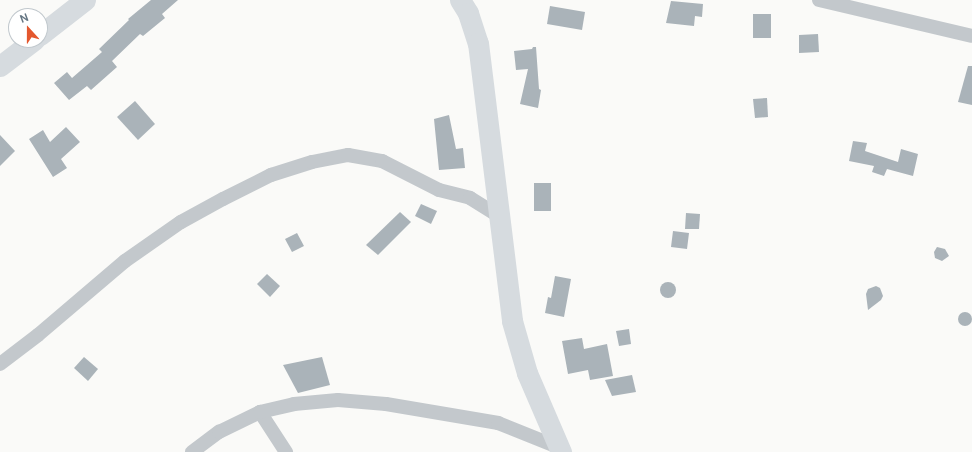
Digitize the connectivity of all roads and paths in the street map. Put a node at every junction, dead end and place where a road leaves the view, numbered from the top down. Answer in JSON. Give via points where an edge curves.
{"nodes":[{"id":1,"x":85,"y":0,"type":"edge"},
{"id":2,"x":460,"y":0,"type":"edge"},
{"id":3,"x":819,"y":0,"type":"edge"},
{"id":4,"x":48,"y":29,"type":"edge"},
{"id":5,"x":972,"y":36,"type":"edge"},
{"id":6,"x":24,"y":48,"type":"edge"},
{"id":7,"x":0,"y":66,"type":"edge"},
{"id":8,"x":499,"y":216,"type":"junction"},
{"id":9,"x":0,"y":364,"type":"edge"},
{"id":10,"x":260,"y":412,"type":"junction"},
{"id":11,"x":560,"y":449,"type":"edge"},
{"id":12,"x":192,"y":452,"type":"edge"},
{"id":13,"x":286,"y":452,"type":"edge"}],
"edges":[{"from":1,"to":4,"type":"main road"},
{"from":2,"to":8,"type":"main road","via":[[468,13],[478,43]]},
{"from":3,"to":5,"type":"street"},
{"from":6,"to":7,"type":"main road"},
{"from":8,"to":9,"type":"street","via":[[470,198],[439,190],[382,161],[348,155],[312,162],[271,175],[181,222],[124,261]]},
{"from":8,"to":11,"type":"main road","via":[[512,321],[527,373]]},
{"from":10,"to":11,"type":"street","via":[[294,404],[338,400],[386,404],[498,423]]},
{"from":10,"to":12,"type":"street","via":[[219,432]]},
{"from":10,"to":13,"type":"street"}]}
